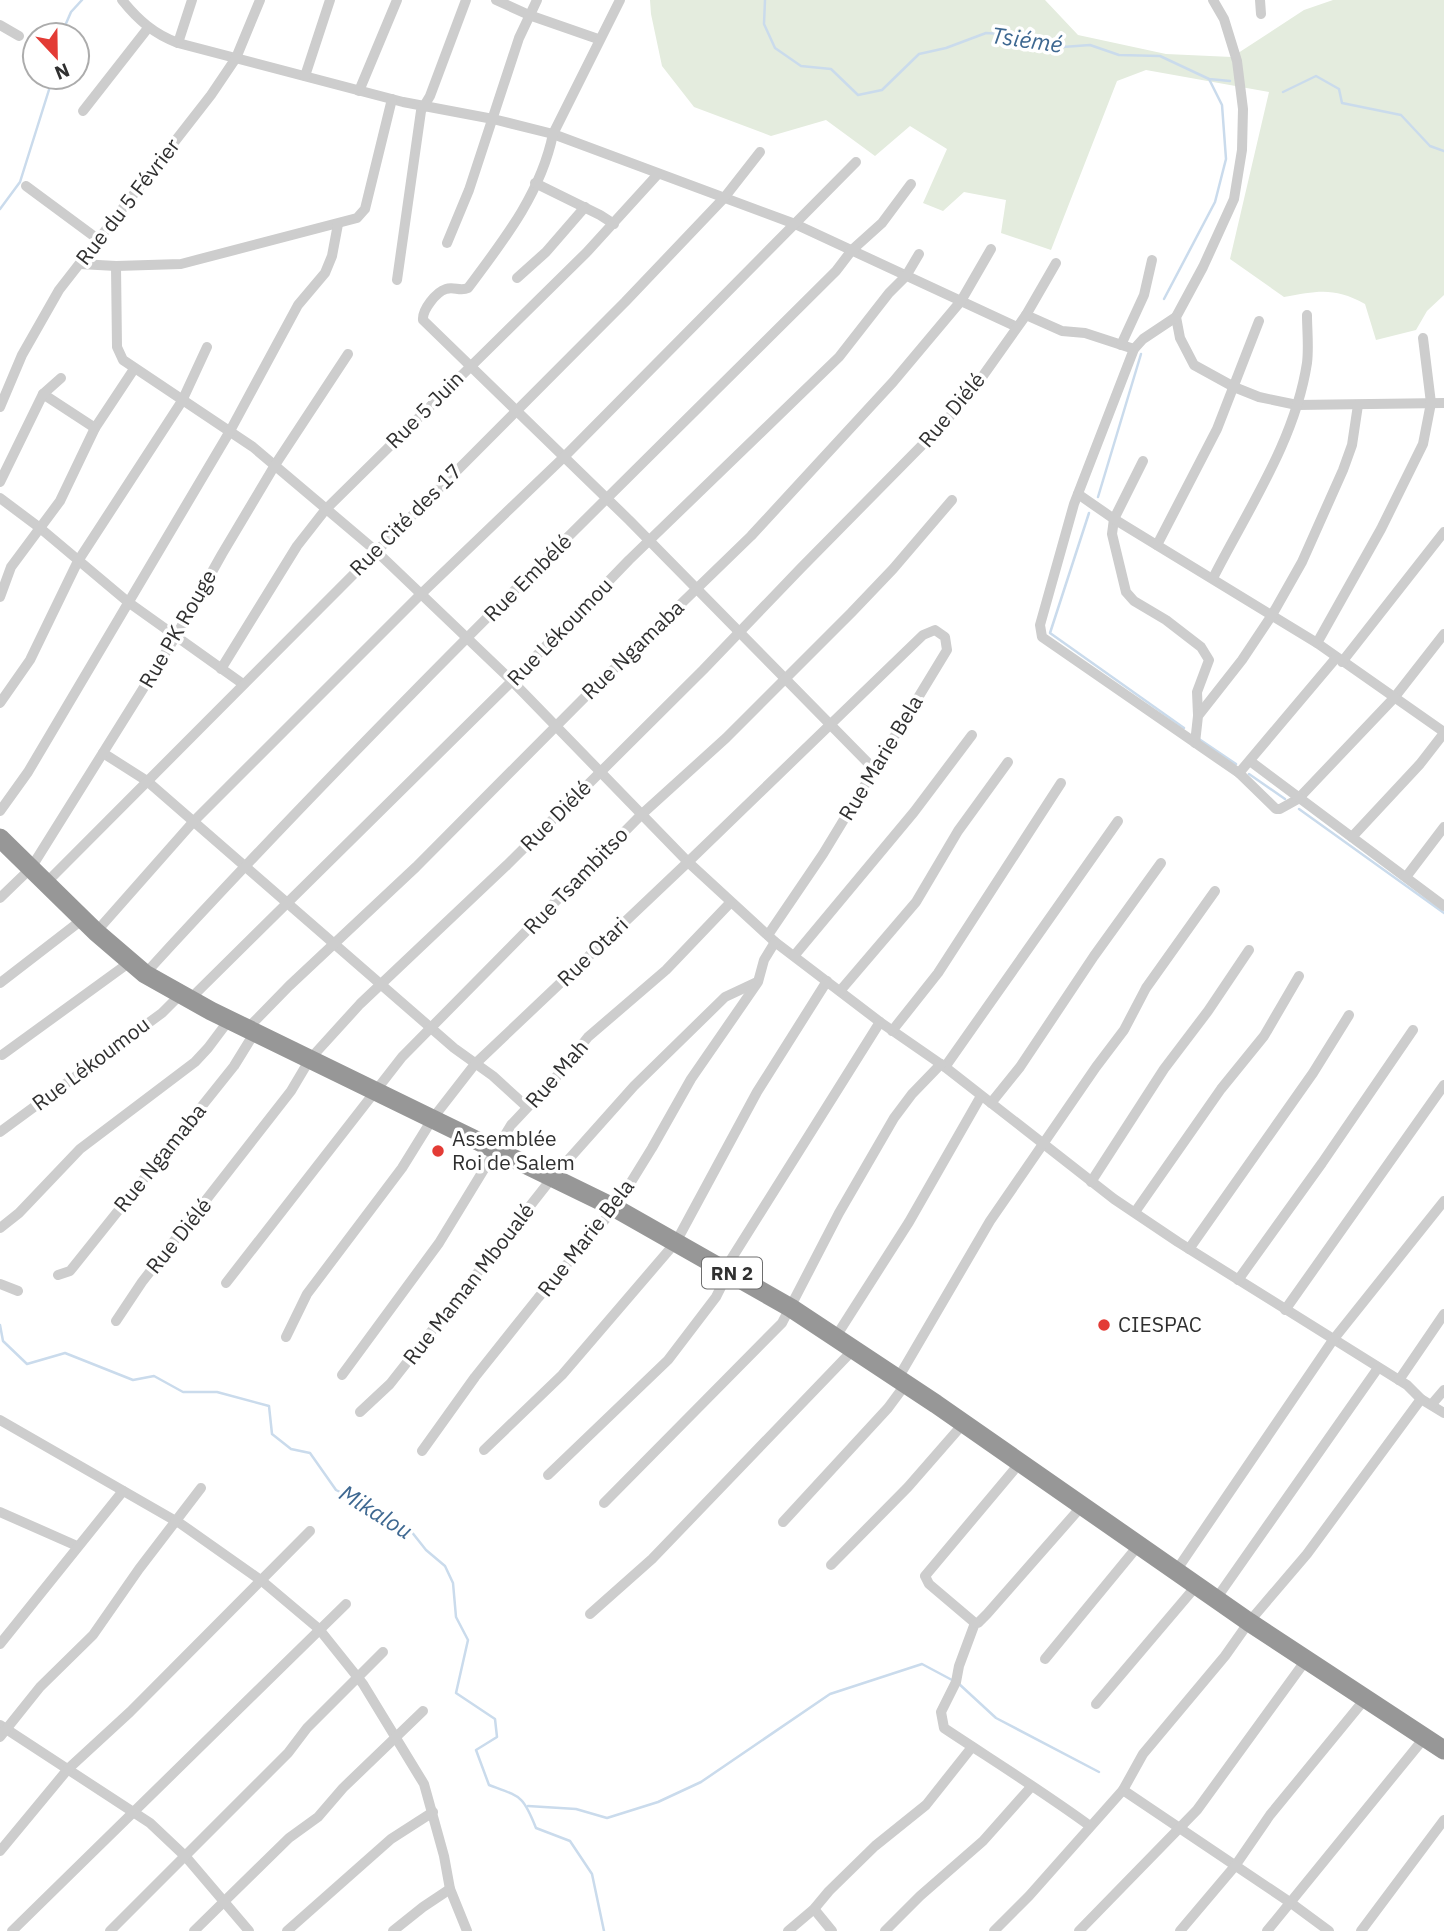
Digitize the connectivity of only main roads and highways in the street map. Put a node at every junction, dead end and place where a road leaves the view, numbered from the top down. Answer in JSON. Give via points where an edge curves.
{"nodes":[{"id":1,"x":0,"y":838,"type":"edge"},
{"id":2,"x":1444,"y":1751,"type":"edge"}],
"edges":[{"from":1,"to":2,"type":"highway","number":"RN 2","via":[[138,967],[184,997],[615,1208],[791,1308]]}]}
